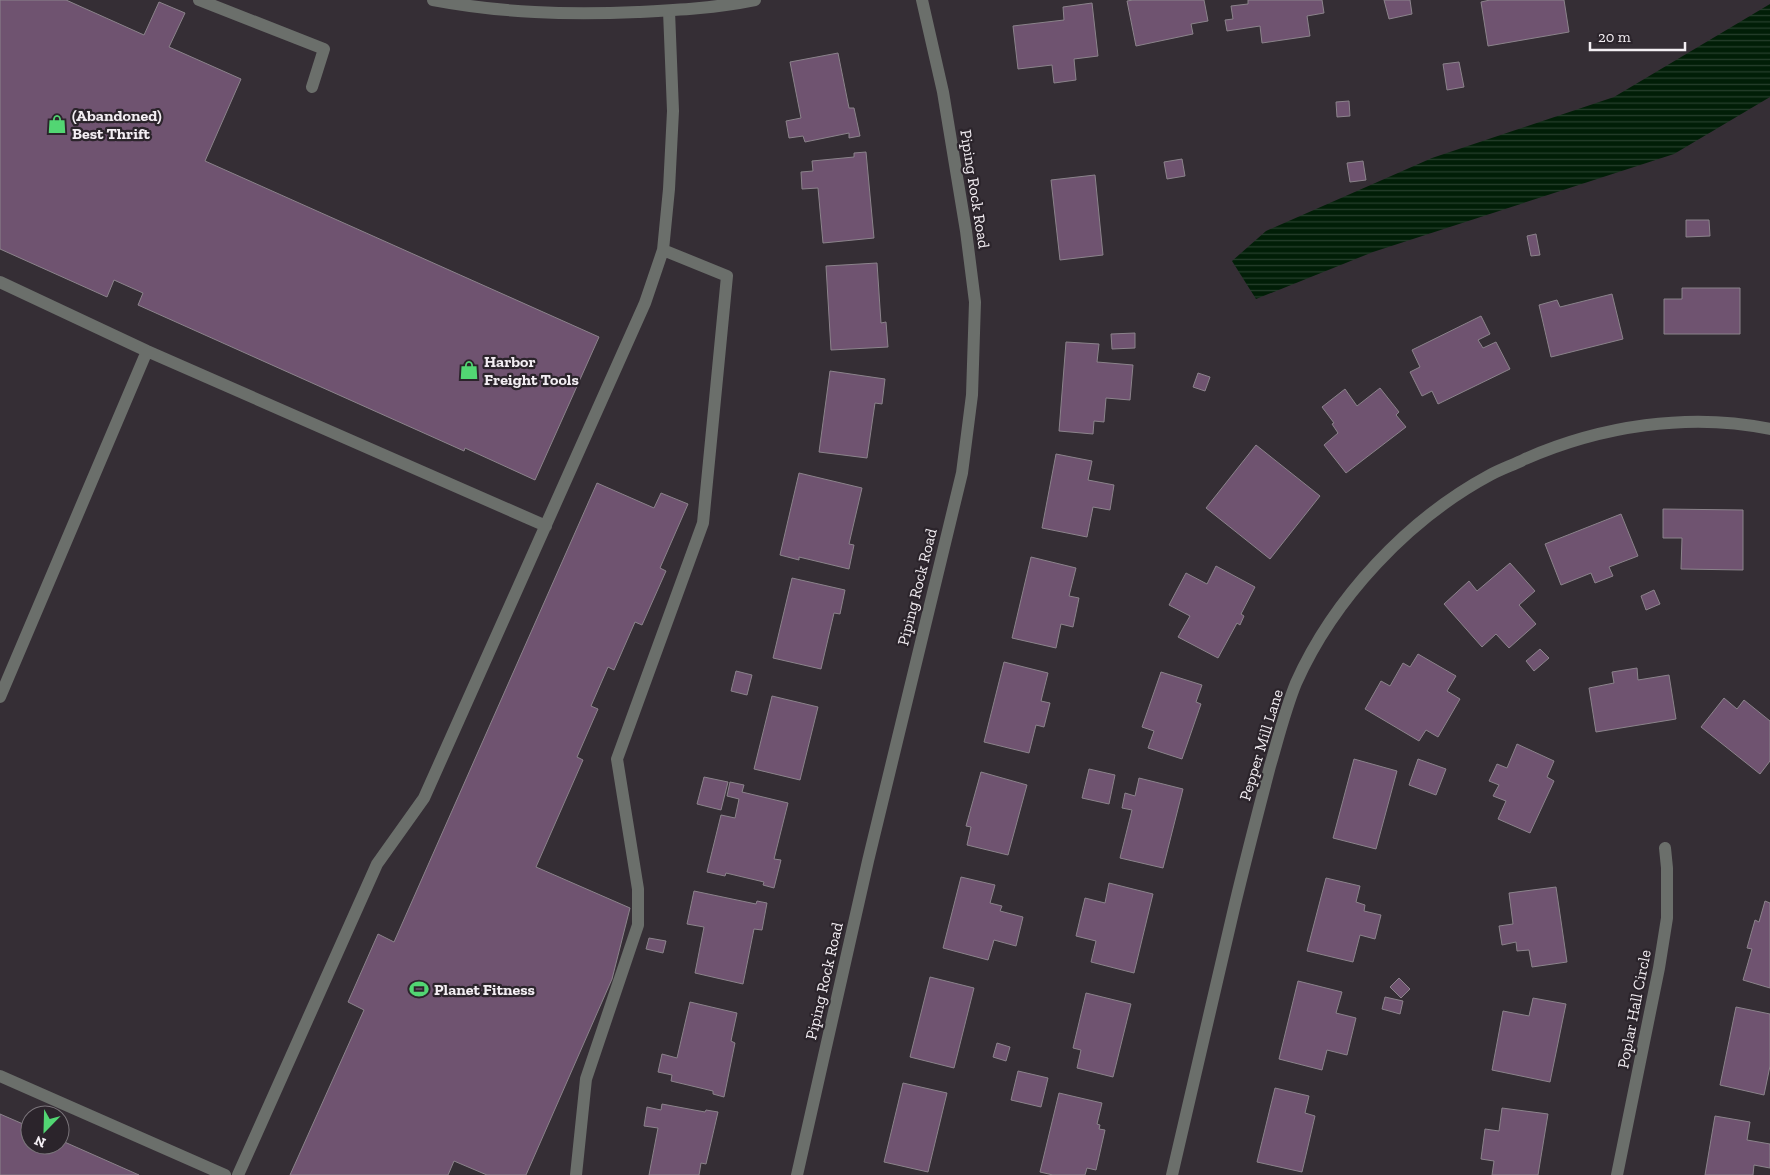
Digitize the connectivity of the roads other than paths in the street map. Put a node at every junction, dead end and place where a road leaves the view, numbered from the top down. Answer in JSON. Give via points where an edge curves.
{"nodes":[{"id":1,"x":199,"y":0,"type":"edge"},
{"id":2,"x":433,"y":0,"type":"edge"},
{"id":3,"x":755,"y":0,"type":"edge"},
{"id":4,"x":922,"y":0,"type":"edge"},
{"id":5,"x":669,"y":11,"type":"junction"},
{"id":6,"x":312,"y":87,"type":"dead end"},
{"id":7,"x":662,"y":250,"type":"junction"},
{"id":8,"x":0,"y":282,"type":"edge"},
{"id":9,"x":147,"y":351,"type":"junction"},
{"id":10,"x":1770,"y":429,"type":"edge"},
{"id":11,"x":546,"y":526,"type":"junction"},
{"id":12,"x":0,"y":697,"type":"edge"},
{"id":13,"x":1664,"y":848,"type":"dead end"},
{"id":14,"x":0,"y":1076,"type":"edge"},
{"id":15,"x":225,"y":1175,"type":"edge"},
{"id":16,"x":238,"y":1175,"type":"edge"},
{"id":17,"x":576,"y":1175,"type":"edge"},
{"id":18,"x":797,"y":1175,"type":"edge"},
{"id":19,"x":1172,"y":1175,"type":"edge"},
{"id":20,"x":1617,"y":1175,"type":"edge"}],
"edges":[{"from":1,"to":6,"type":"street","via":[[324,49]]},
{"from":2,"to":5,"type":"street","via":[[508,12],[583,15]]},
{"from":3,"to":5,"type":"street"},
{"from":4,"to":18,"type":"street","name":"Piping Rock Road","via":[[943,92],[975,302],[972,395],[962,472],[870,852]]},
{"from":5,"to":7,"type":"street","via":[[673,111]]},
{"from":7,"to":11,"type":"street","via":[[645,303]]},
{"from":7,"to":17,"type":"street","via":[[727,276],[703,523],[617,759],[638,889],[638,926],[586,1079]]},
{"from":8,"to":9,"type":"street"},
{"from":9,"to":11,"type":"street"},
{"from":9,"to":12,"type":"street"},
{"from":10,"to":19,"type":"street","name":"Pepper Mill Lane","via":[[1712,422],[1657,424],[1603,433],[1551,448],[1490,475],[1444,505],[1393,547],[1354,588],[1322,634],[1296,683],[1285,714],[1248,846]]},
{"from":11,"to":16,"type":"street","via":[[424,798],[377,864]]},
{"from":13,"to":20,"type":"street","name":"Poplar Hall Circle","via":[[1667,918],[1660,968]]},
{"from":14,"to":15,"type":"street"}]}
